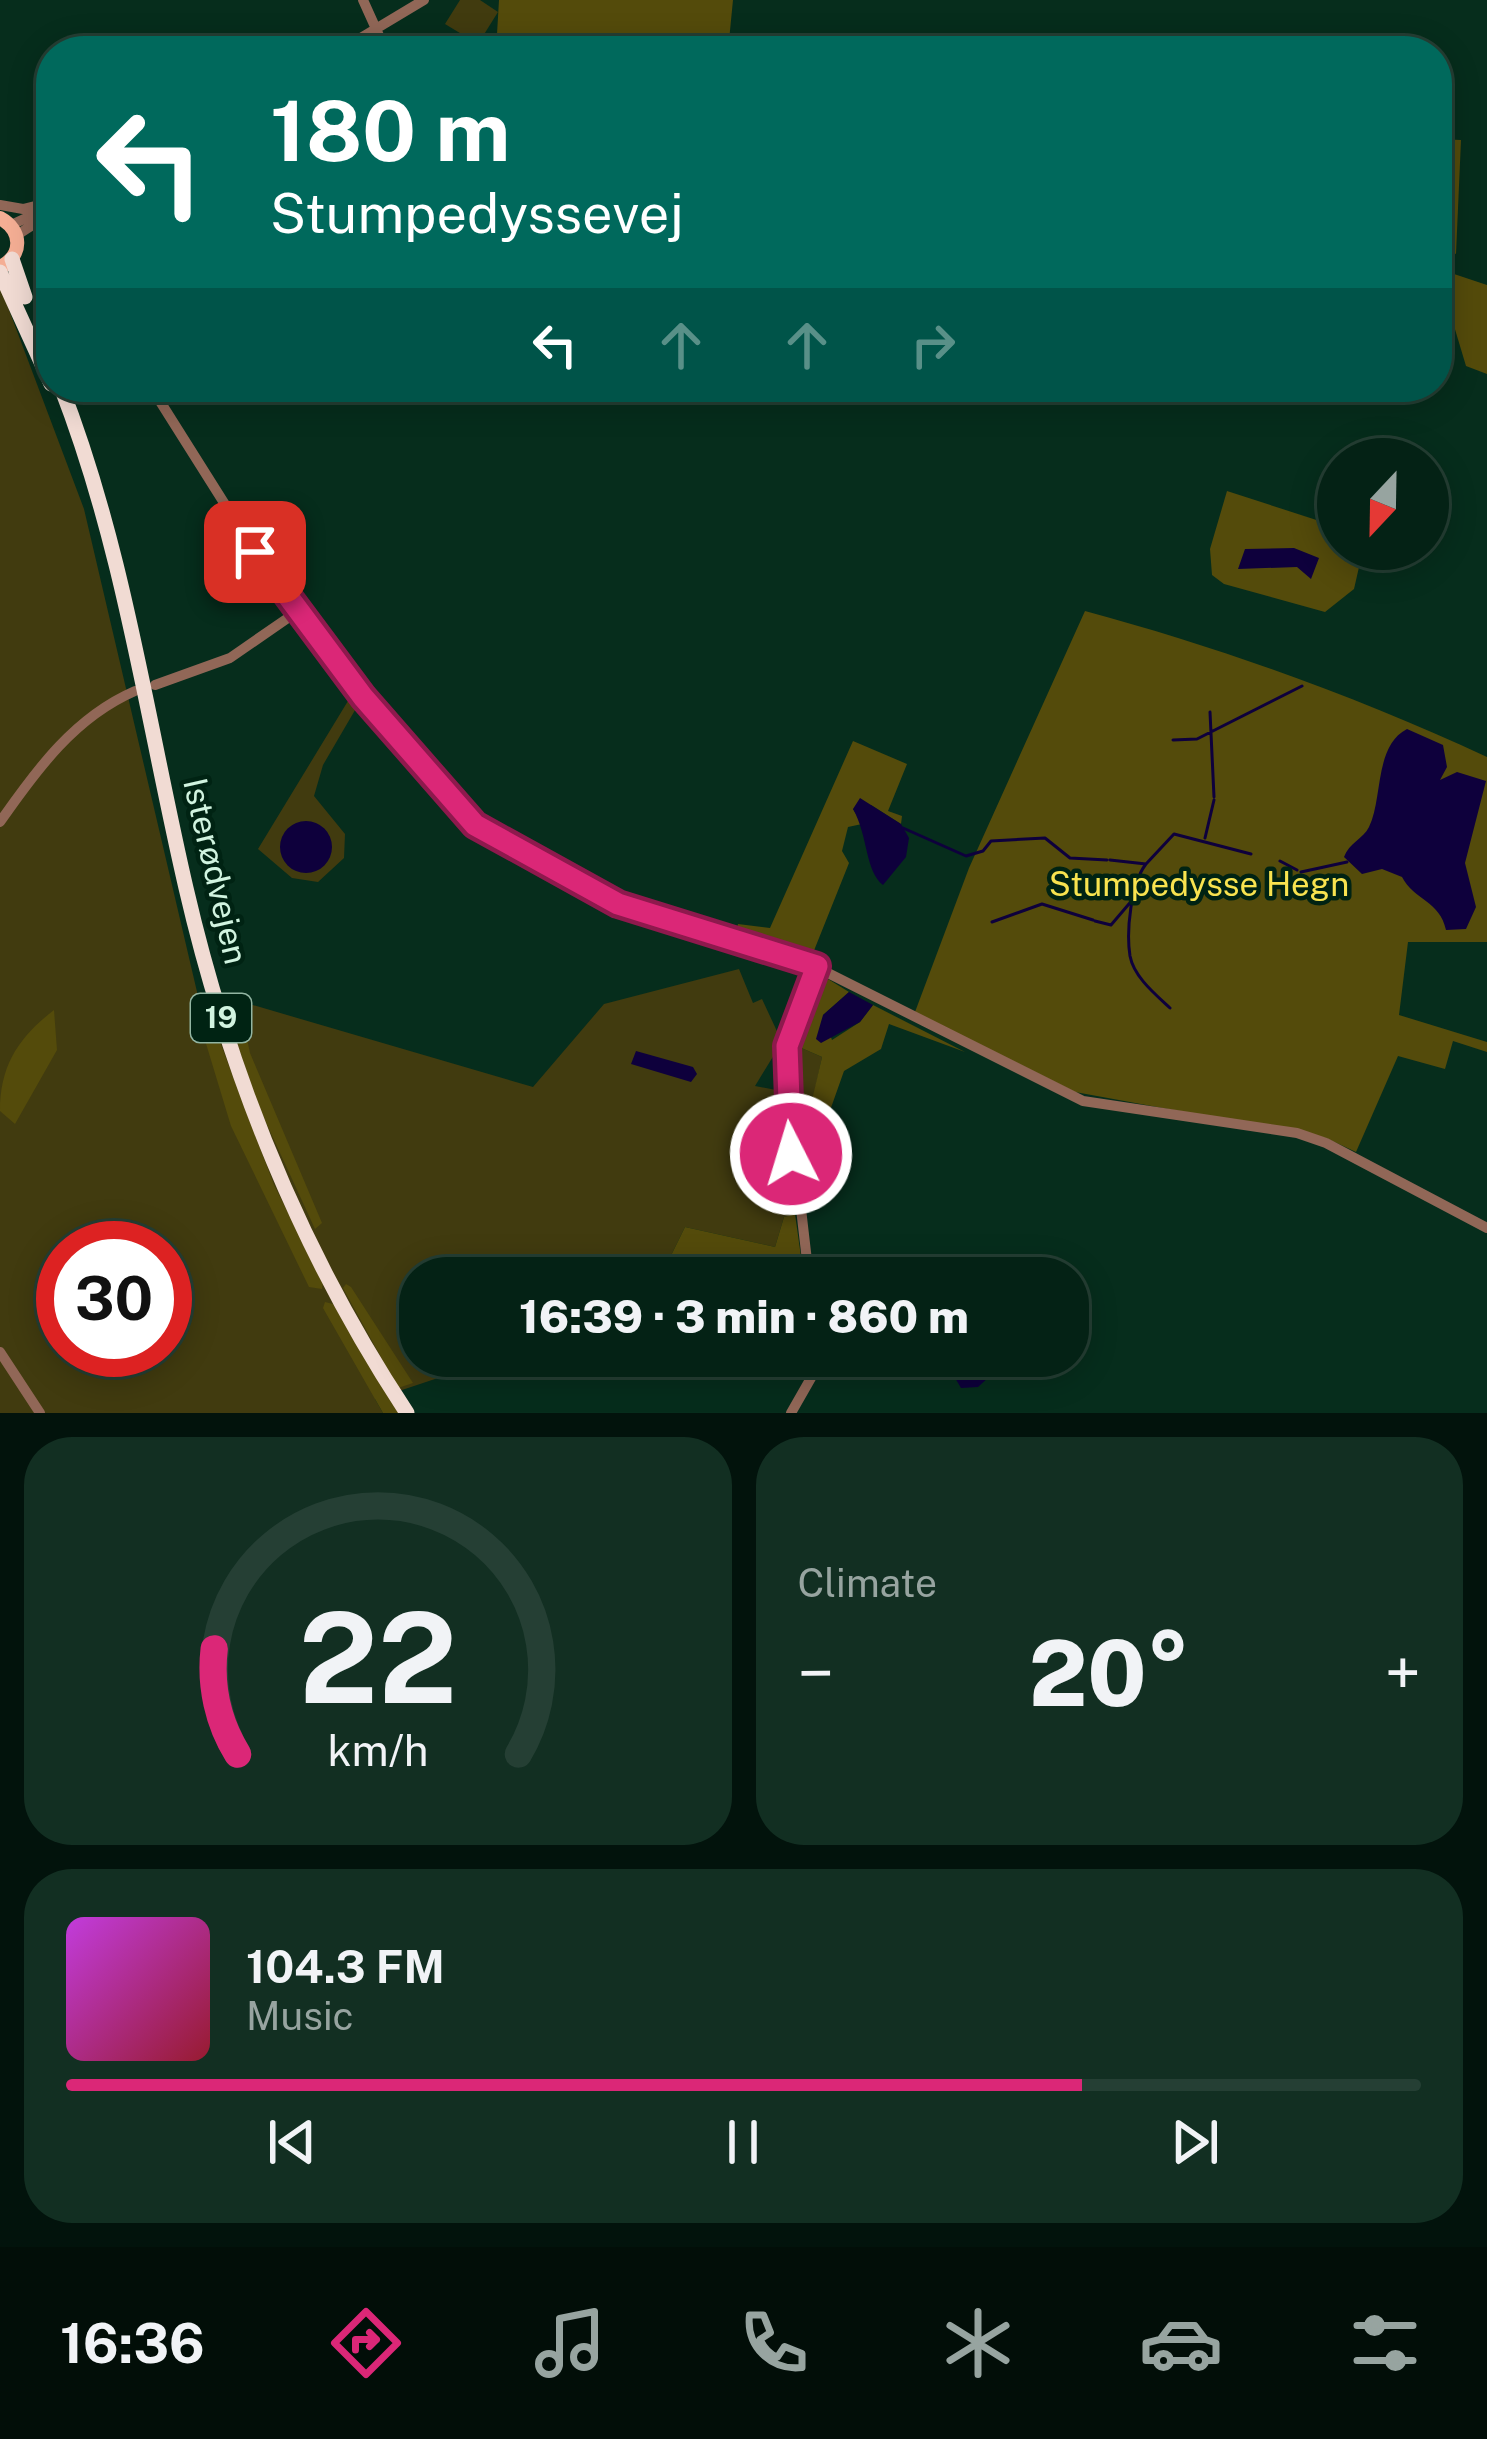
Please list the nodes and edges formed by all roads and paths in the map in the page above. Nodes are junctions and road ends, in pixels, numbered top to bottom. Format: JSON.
{"nodes":[{"id":1,"x":363,"y":0,"type":"edge"},
{"id":2,"x":424,"y":0,"type":"edge"},
{"id":3,"x":376,"y":29,"type":"junction"},
{"id":4,"x":364,"y":36,"type":"edge"},
{"id":5,"x":379,"y":36,"type":"edge"},
{"id":6,"x":0,"y":205,"type":"edge"},
{"id":7,"x":36,"y":209,"type":"edge"},
{"id":8,"x":9,"y":226,"type":"edge"},
{"id":9,"x":4,"y":266,"type":"edge"},
{"id":10,"x":36,"y":331,"type":"edge"},
{"id":11,"x":36,"y":348,"type":"edge"},
{"id":12,"x":57,"y":402,"type":"edge"},
{"id":13,"x":67,"y":402,"type":"edge"},
{"id":14,"x":159,"y":402,"type":"edge"},
{"id":15,"x":123,"y":591,"type":"junction"},
{"id":16,"x":298,"y":611,"type":"junction"},
{"id":17,"x":155,"y":685,"type":"dead end"},
{"id":18,"x":135,"y":691,"type":"dead end"},
{"id":19,"x":0,"y":822,"type":"edge"},
{"id":20,"x":817,"y":966,"type":"junction"},
{"id":21,"x":1487,"y":1228,"type":"edge"},
{"id":22,"x":807,"y":1257,"type":"edge"},
{"id":23,"x":0,"y":1352,"type":"edge"},
{"id":24,"x":811,"y":1377,"type":"edge"},
{"id":25,"x":40,"y":1413,"type":"edge"},
{"id":26,"x":407,"y":1413,"type":"edge"},
{"id":27,"x":791,"y":1413,"type":"edge"}],
"edges":[{"from":1,"to":3,"type":"street"},
{"from":2,"to":3,"type":"street"},
{"from":3,"to":4,"type":"street"},
{"from":3,"to":5,"type":"street"},
{"from":6,"to":7,"type":"street"},
{"from":8,"to":9,"type":"main road"},
{"from":9,"to":10,"type":"highway"},
{"from":9,"to":11,"type":"highway","name":"Isterødvejen","number":"19"},
{"from":12,"to":15,"type":"highway","name":"Isterødvejen","number":"19"},
{"from":13,"to":15,"type":"highway","name":"Isterødvejen","number":"19"},
{"from":14,"to":16,"type":"street"},
{"from":15,"to":26,"type":"highway","name":"Isterødvejen","number":"19"},
{"from":16,"to":17,"type":"street"},
{"from":16,"to":20,"type":"street"},
{"from":18,"to":19,"type":"street"},
{"from":20,"to":21,"type":"street"},
{"from":20,"to":22,"type":"street"},
{"from":23,"to":25,"type":"street"},
{"from":24,"to":27,"type":"street"}]}
